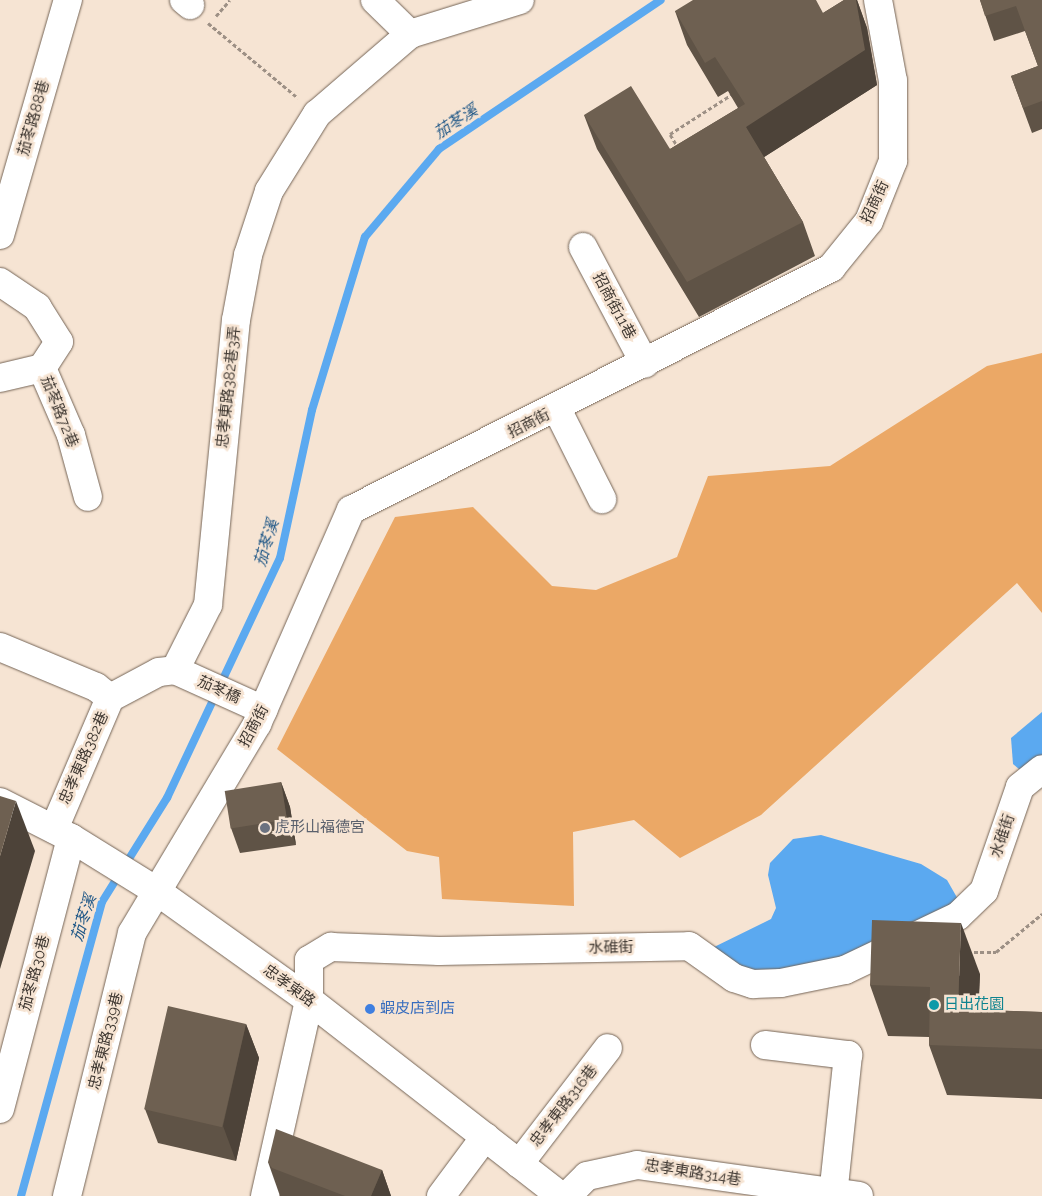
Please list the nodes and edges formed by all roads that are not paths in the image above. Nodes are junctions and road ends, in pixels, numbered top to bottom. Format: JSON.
{"nodes":[{"id":1,"x":68,"y":0,"type":"edge"},
{"id":2,"x":375,"y":0,"type":"edge"},
{"id":3,"x":520,"y":0,"type":"edge"},
{"id":4,"x":878,"y":0,"type":"edge"},
{"id":5,"x":410,"y":34,"type":"junction"},
{"id":6,"x":0,"y":235,"type":"edge"},
{"id":7,"x":583,"y":247,"type":"dead end"},
{"id":8,"x":0,"y":282,"type":"edge"},
{"id":9,"x":646,"y":364,"type":"junction"},
{"id":10,"x":42,"y":368,"type":"junction"},
{"id":11,"x":0,"y":378,"type":"edge"},
{"id":12,"x":557,"y":409,"type":"junction"},
{"id":13,"x":88,"y":497,"type":"dead end"},
{"id":14,"x":602,"y":499,"type":"dead end"},
{"id":15,"x":0,"y":647,"type":"edge"},
{"id":16,"x":175,"y":670,"type":"junction"},
{"id":17,"x":110,"y":698,"type":"junction"},
{"id":18,"x":263,"y":710,"type":"junction"},
{"id":19,"x":1042,"y":769,"type":"edge"},
{"id":20,"x":0,"y":802,"type":"edge"},
{"id":21,"x":70,"y":838,"type":"junction"},
{"id":22,"x":153,"y":889,"type":"junction"},
{"id":23,"x":309,"y":1000,"type":"junction"},
{"id":24,"x":765,"y":1045,"type":"dead end"},
{"id":25,"x":608,"y":1048,"type":"dead end"},
{"id":26,"x":0,"y":1109,"type":"edge"},
{"id":27,"x":485,"y":1137,"type":"junction"},
{"id":28,"x":519,"y":1164,"type":"junction"},
{"id":29,"x":846,"y":1195,"type":"edge"},
{"id":30,"x":67,"y":1196,"type":"edge"},
{"id":31,"x":265,"y":1196,"type":"edge"},
{"id":32,"x":441,"y":1196,"type":"edge"},
{"id":33,"x":560,"y":1196,"type":"edge"},
{"id":34,"x":567,"y":1196,"type":"edge"}],
"edges":[{"from":1,"to":6,"type":"street","name":"茄苳路88巷"},
{"from":2,"to":5,"type":"street"},
{"from":3,"to":5,"type":"street"},
{"from":4,"to":9,"type":"street","name":"招商街"},
{"from":5,"to":16,"type":"street","name":"忠孝東路382巷3弄"},
{"from":7,"to":9,"type":"street","name":"招商街11巷"},
{"from":8,"to":10,"type":"street"},
{"from":9,"to":12,"type":"street","name":"招商街"},
{"from":10,"to":11,"type":"street","name":"茄苳路72巷"},
{"from":10,"to":13,"type":"street","name":"茄苳路72巷"},
{"from":12,"to":14,"type":"street"},
{"from":12,"to":18,"type":"street","name":"招商街"},
{"from":15,"to":17,"type":"street"},
{"from":16,"to":17,"type":"street","name":"忠孝東路382巷"},
{"from":16,"to":18,"type":"street","name":"茄苳橋"},
{"from":17,"to":21,"type":"street","name":"忠孝東路382巷"},
{"from":18,"to":22,"type":"street","name":"招商街"},
{"from":19,"to":23,"type":"street","name":"水碓街"},
{"from":20,"to":21,"type":"street","name":"忠孝東路"},
{"from":21,"to":22,"type":"street","name":"忠孝東路"},
{"from":21,"to":26,"type":"street","name":"茄苳路30巷"},
{"from":22,"to":23,"type":"street","name":"忠孝東路"},
{"from":22,"to":30,"type":"street","name":"忠孝東路339巷"},
{"from":23,"to":27,"type":"street","name":"忠孝東路"},
{"from":23,"to":31,"type":"street","name":"水碓街"},
{"from":24,"to":29,"type":"street"},
{"from":25,"to":28,"type":"street","name":"忠孝東路316巷"},
{"from":27,"to":28,"type":"street","name":"忠孝東路"},
{"from":27,"to":32,"type":"street"},
{"from":28,"to":33,"type":"street","name":"忠孝東路"},
{"from":29,"to":34,"type":"street","name":"忠孝東路314巷"}]}
